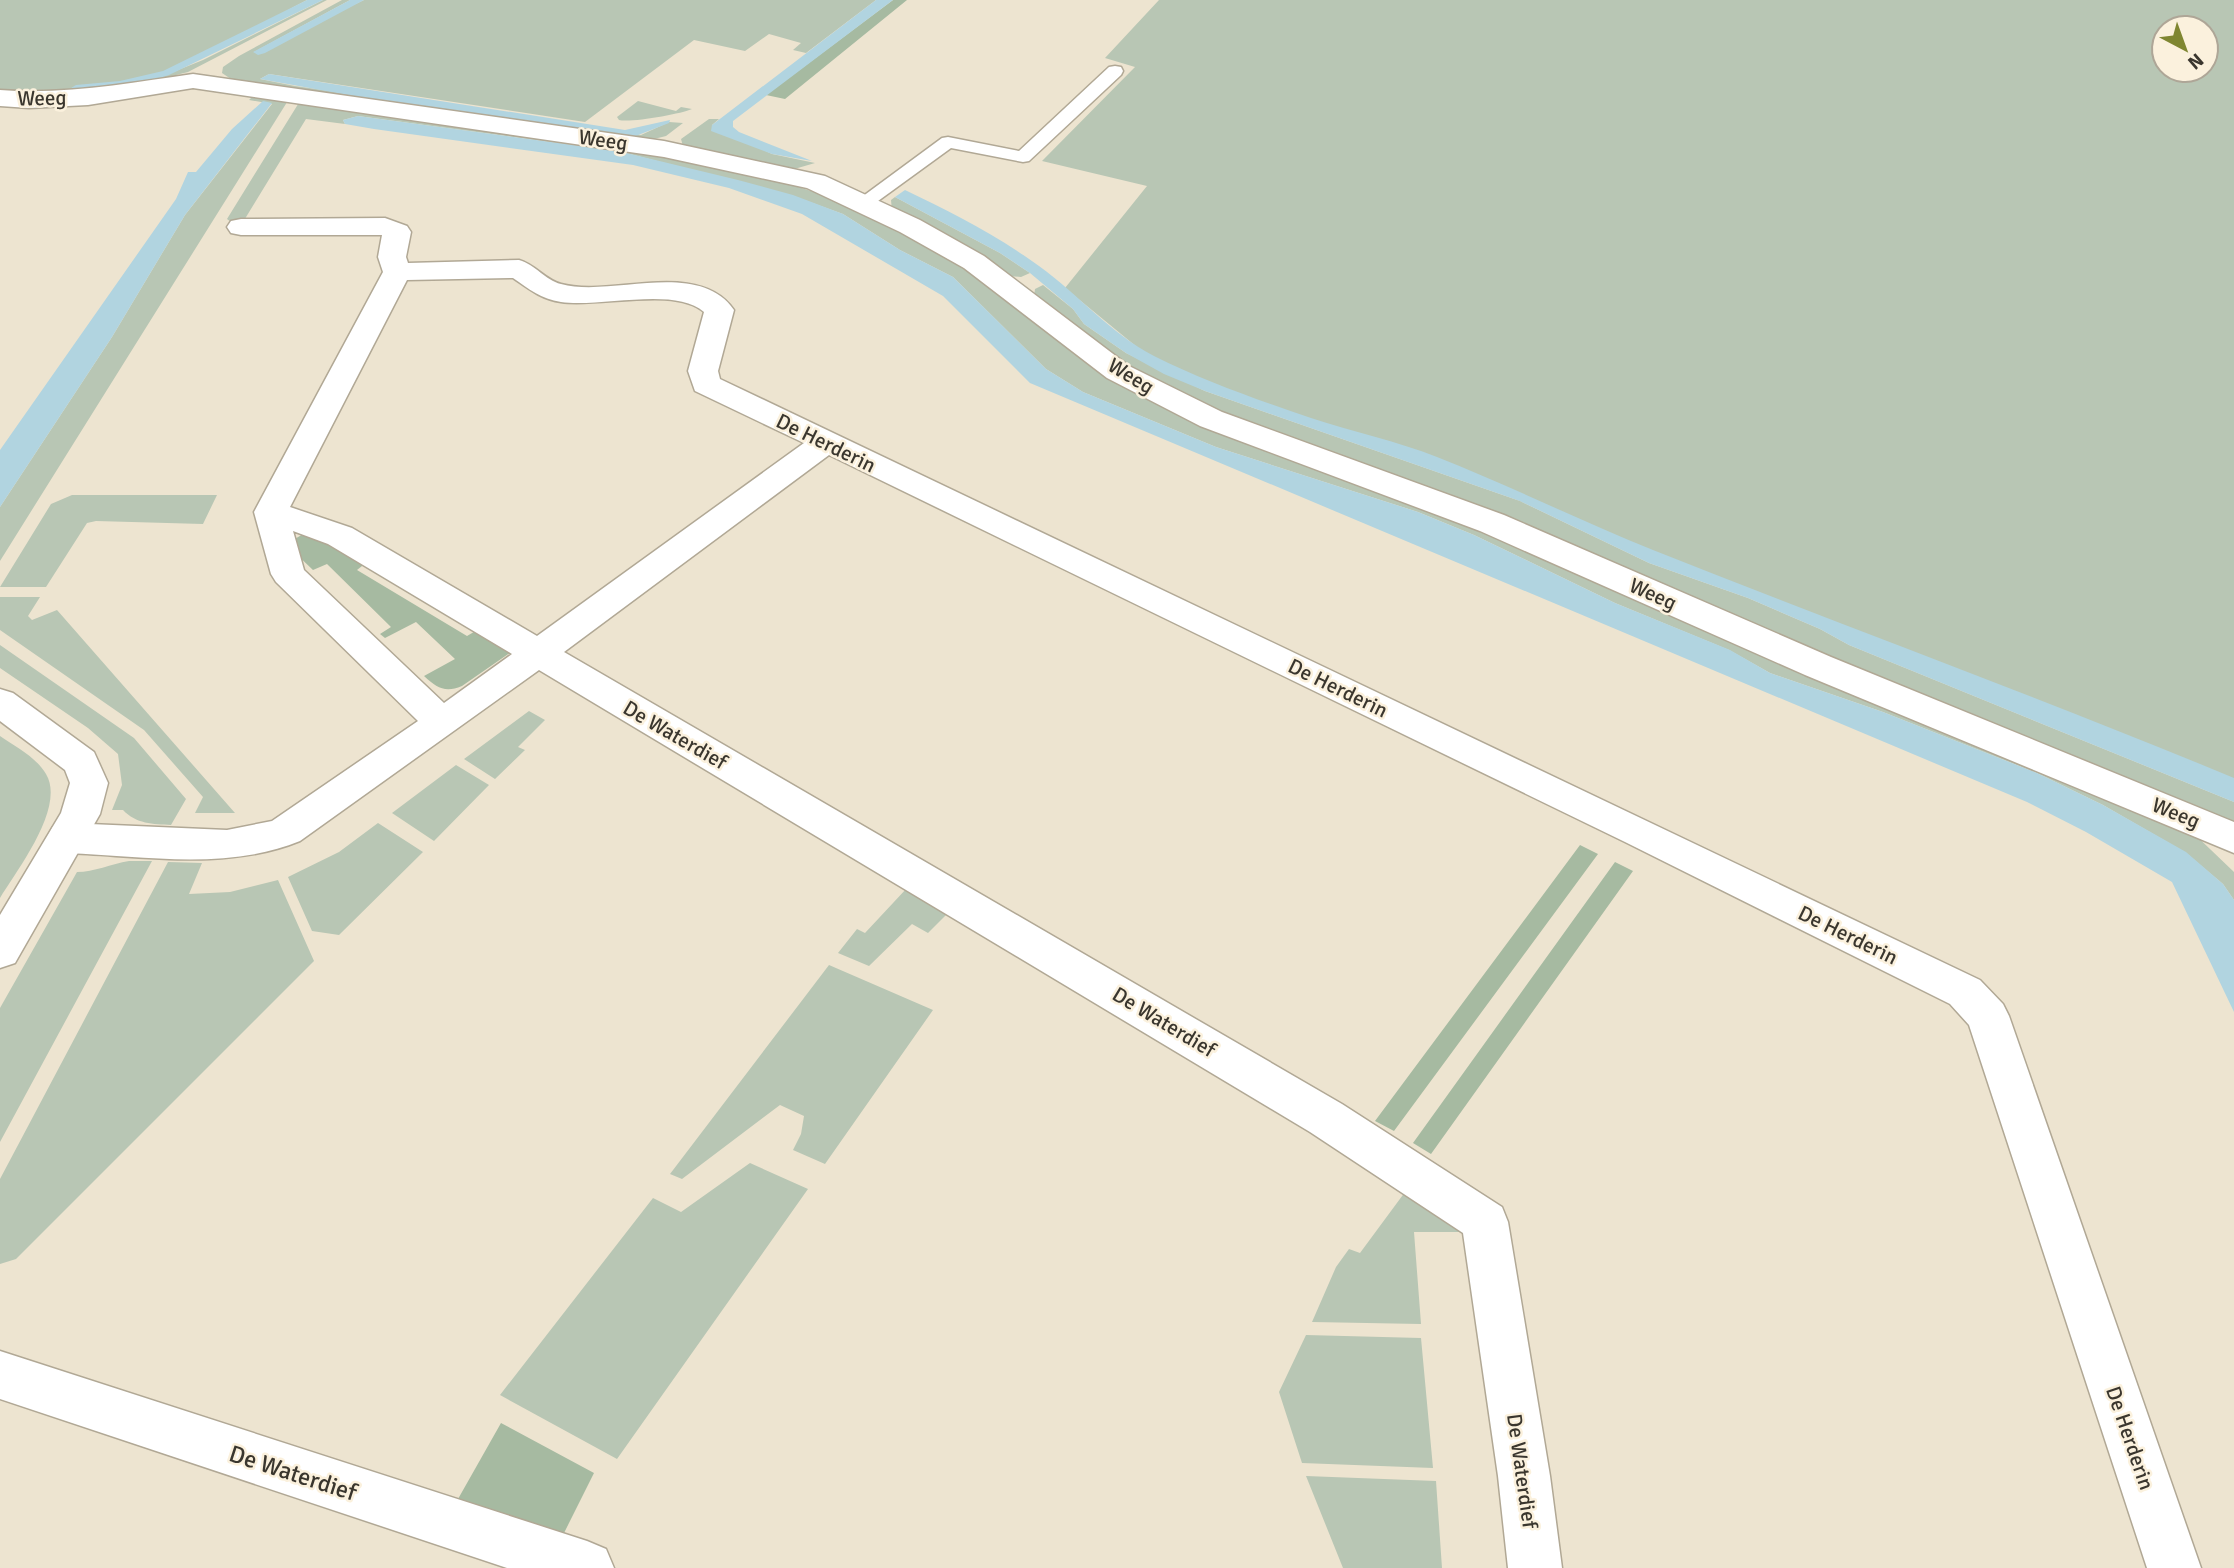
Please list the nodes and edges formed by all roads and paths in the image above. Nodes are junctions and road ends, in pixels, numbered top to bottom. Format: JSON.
{"nodes":[{"id":1,"x":1115,"y":71,"type":"dead end"},
{"id":2,"x":0,"y":98,"type":"edge"},
{"id":3,"x":860,"y":205,"type":"junction"},
{"id":4,"x":241,"y":227,"type":"dead end"},
{"id":5,"x":397,"y":272,"type":"junction"},
{"id":6,"x":825,"y":443,"type":"junction"},
{"id":7,"x":271,"y":512,"type":"junction"},
{"id":8,"x":537,"y":653,"type":"junction"},
{"id":9,"x":0,"y":702,"type":"edge"},
{"id":10,"x":442,"y":723,"type":"junction"},
{"id":11,"x":67,"y":838,"type":"junction"},
{"id":12,"x":2234,"y":838,"type":"edge"},
{"id":13,"x":0,"y":951,"type":"edge"},
{"id":14,"x":0,"y":1375,"type":"edge"},
{"id":15,"x":587,"y":1568,"type":"edge"},
{"id":16,"x":1535,"y":1568,"type":"edge"},
{"id":17,"x":2174,"y":1568,"type":"edge"}],
"edges":[{"from":1,"to":3,"type":"lane"},
{"from":2,"to":3,"type":"street","name":"Weeg"},
{"from":3,"to":12,"type":"street","name":"Weeg"},
{"from":4,"to":5,"type":"street"},
{"from":5,"to":6,"type":"street","name":"De Herderin"},
{"from":5,"to":7,"type":"street"},
{"from":6,"to":8,"type":"street"},
{"from":6,"to":17,"type":"street","name":"De Herderin"},
{"from":7,"to":8,"type":"street","name":"De Waterdief"},
{"from":7,"to":10,"type":"street"},
{"from":8,"to":10,"type":"street"},
{"from":8,"to":16,"type":"street","name":"De Waterdief"},
{"from":9,"to":11,"type":"street"},
{"from":10,"to":11,"type":"street"},
{"from":11,"to":13,"type":"street"},
{"from":14,"to":15,"type":"street","name":"De Waterdief"}]}
